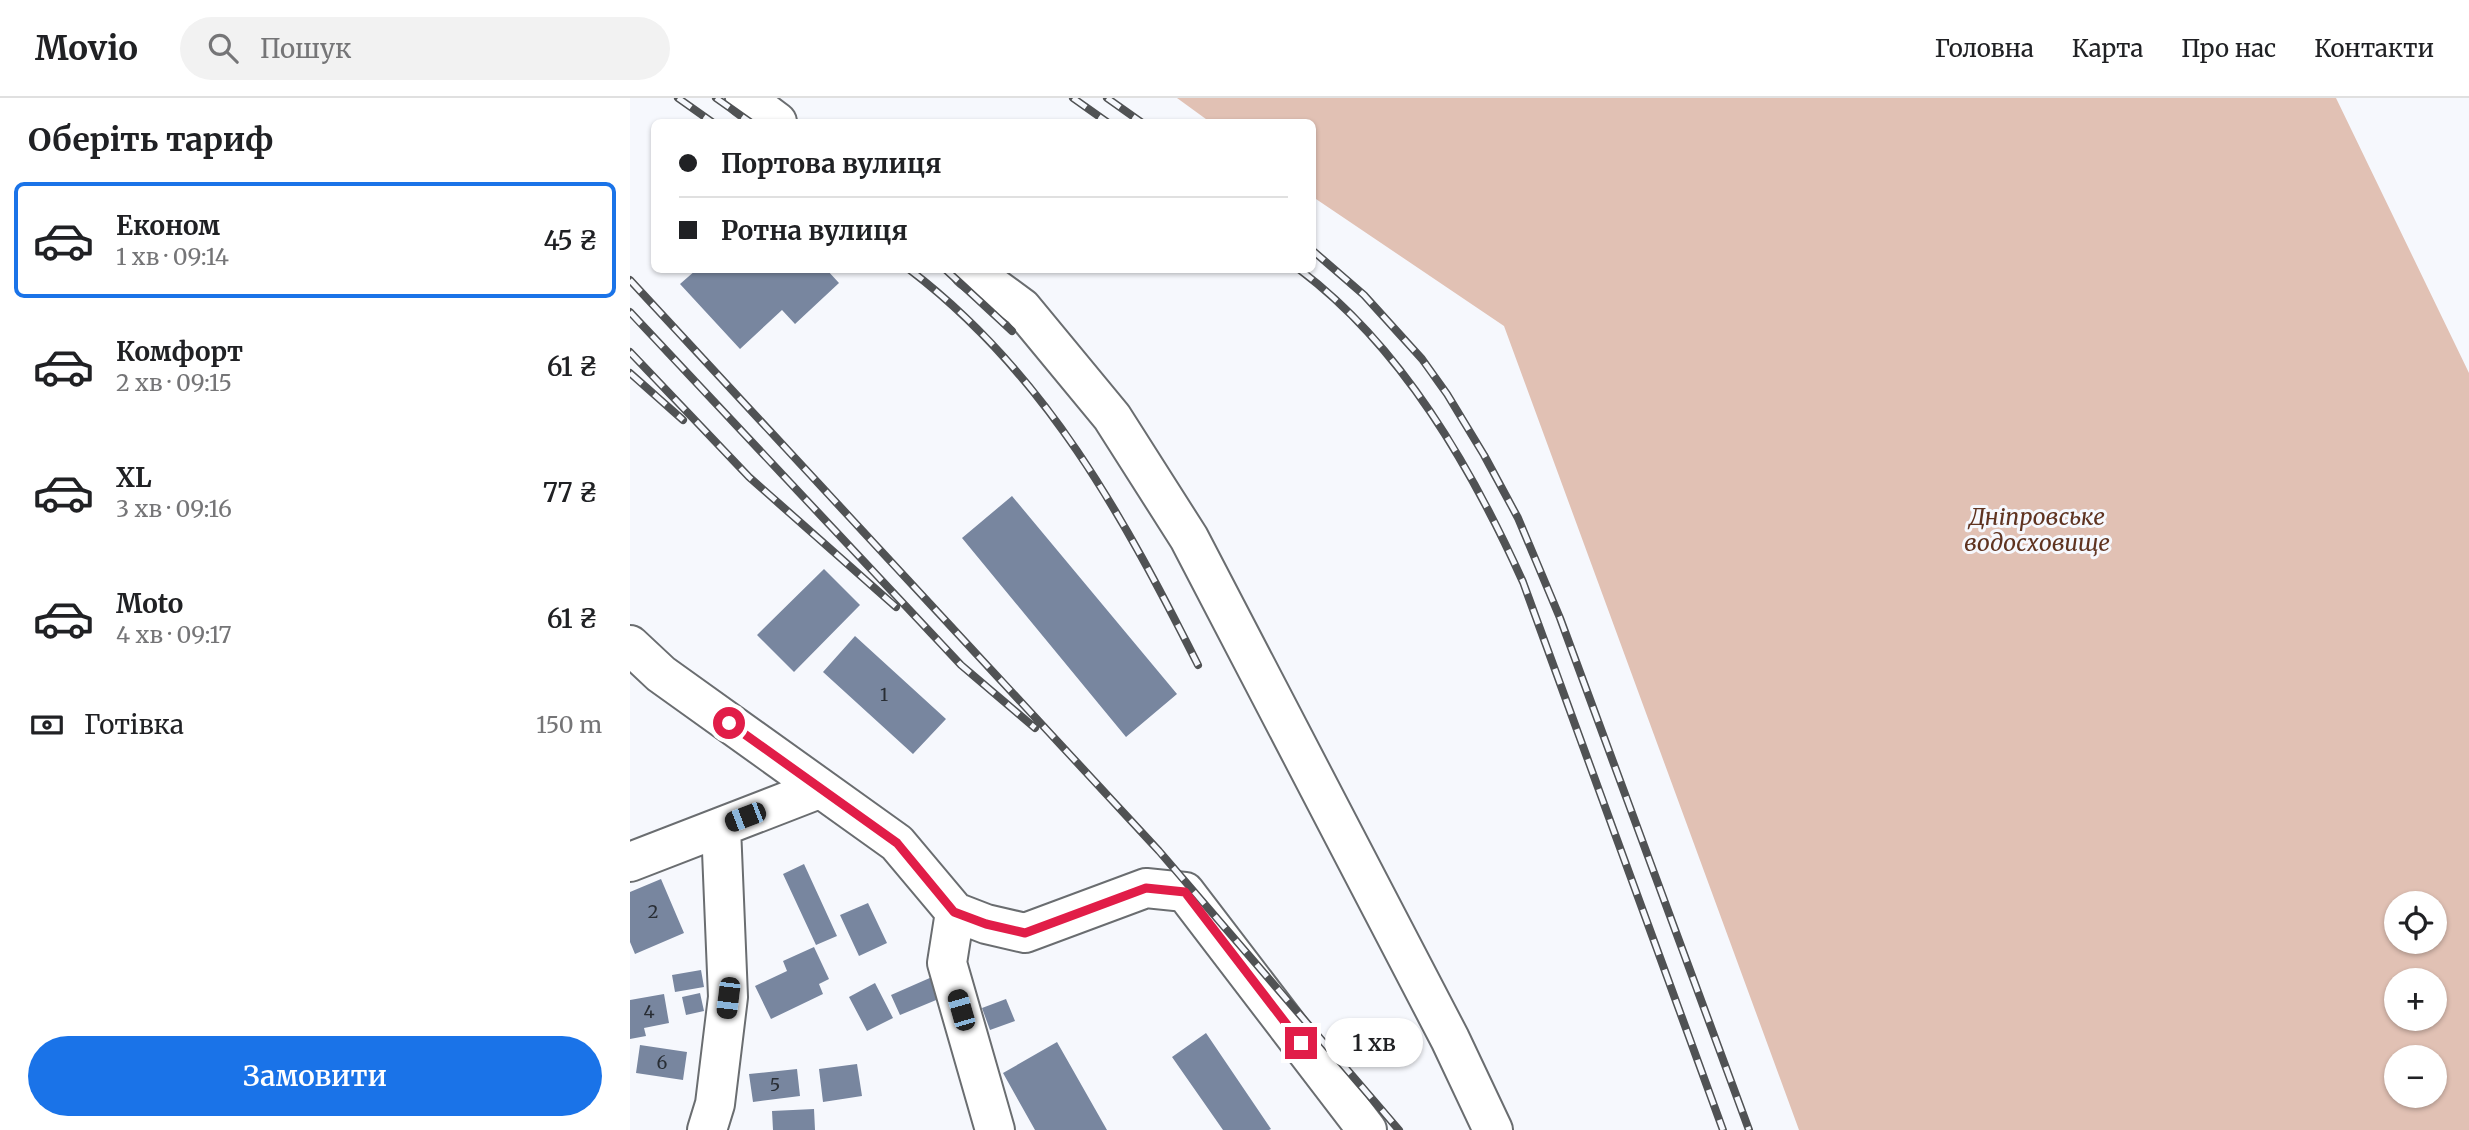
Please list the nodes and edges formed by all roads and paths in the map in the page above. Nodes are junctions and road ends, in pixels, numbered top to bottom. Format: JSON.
{"nodes":[{"id":1,"x":745,"y":98,"type":"edge"},
{"id":2,"x":773,"y":119,"type":"edge"},
{"id":3,"x":975,"y":273,"type":"edge"},
{"id":4,"x":630,"y":645,"type":"edge"},
{"id":5,"x":819,"y":789,"type":"junction"},
{"id":6,"x":721,"y":827,"type":"junction"},
{"id":7,"x":630,"y":862,"type":"edge"},
{"id":8,"x":954,"y":912,"type":"junction"},
{"id":9,"x":706,"y":1130,"type":"edge"},
{"id":10,"x":995,"y":1130,"type":"edge"},
{"id":11,"x":1367,"y":1130,"type":"edge"},
{"id":12,"x":1493,"y":1130,"type":"edge"}],
"edges":[{"from":1,"to":2,"type":"street"},
{"from":3,"to":12,"type":"street"},
{"from":4,"to":5,"type":"street"},
{"from":5,"to":6,"type":"street"},
{"from":5,"to":8,"type":"street"},
{"from":6,"to":7,"type":"street"},
{"from":6,"to":9,"type":"street"},
{"from":8,"to":10,"type":"street"},
{"from":8,"to":11,"type":"street"}]}
